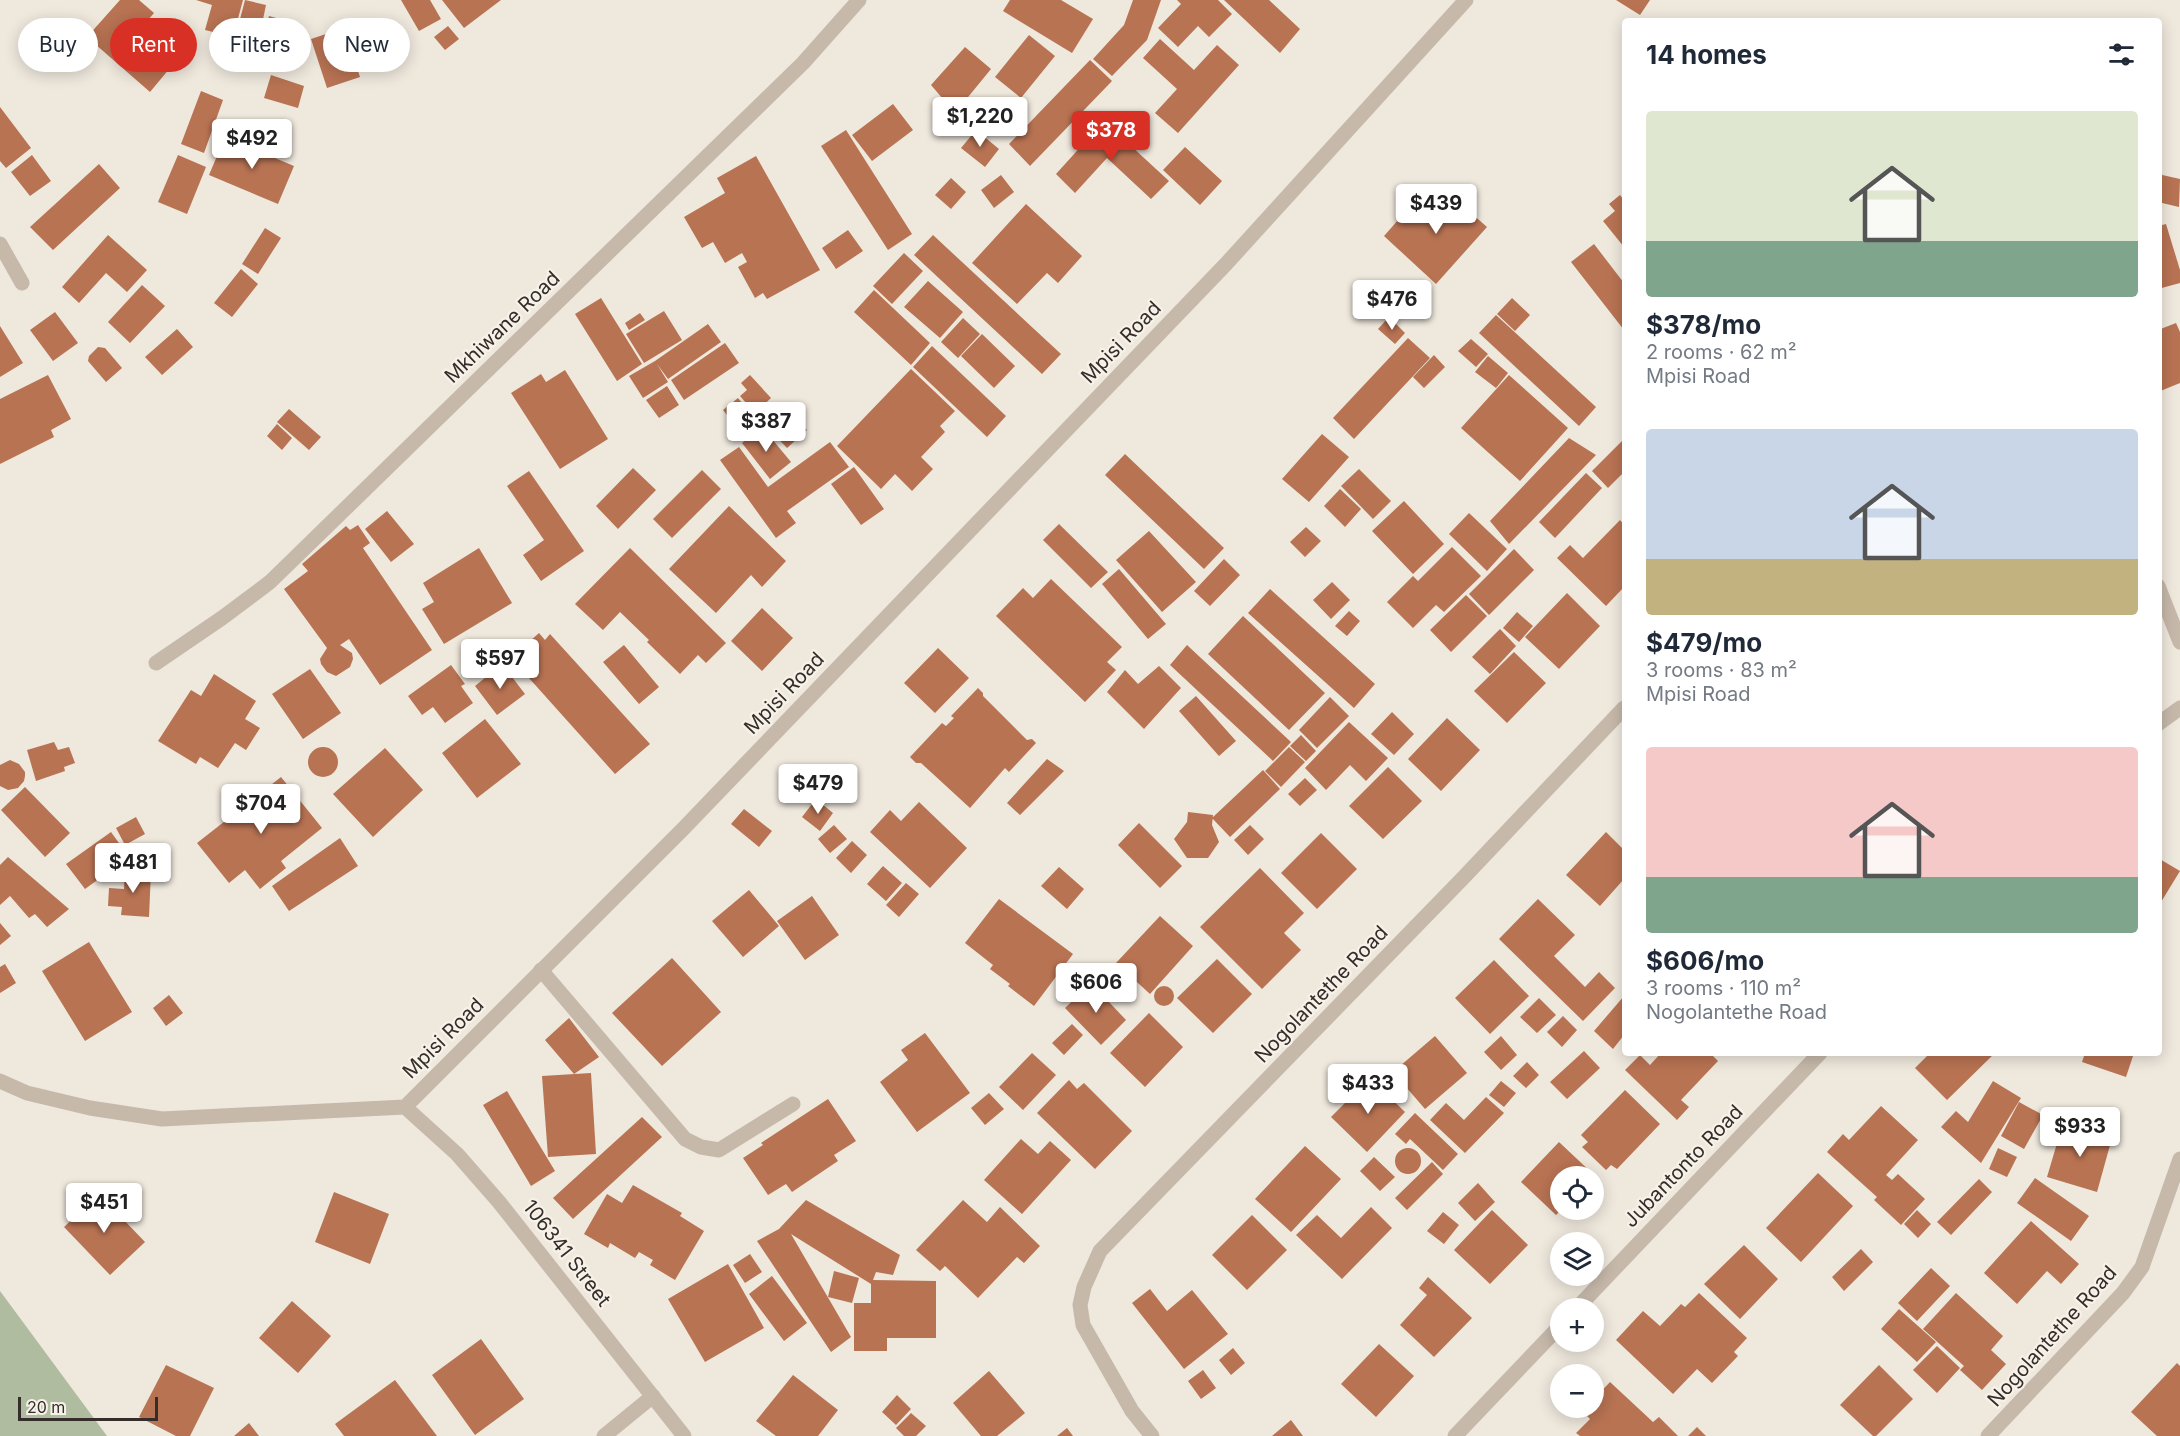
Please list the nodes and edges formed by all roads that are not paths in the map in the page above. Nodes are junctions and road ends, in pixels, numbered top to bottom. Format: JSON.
{"nodes":[{"id":1,"x":859,"y":0,"type":"edge"},
{"id":2,"x":1466,"y":0,"type":"edge"},
{"id":3,"x":0,"y":244,"type":"edge"},
{"id":4,"x":22,"y":283,"type":"dead end"},
{"id":5,"x":2162,"y":596,"type":"edge"},
{"id":6,"x":2180,"y":642,"type":"edge"},
{"id":7,"x":156,"y":663,"type":"dead end"},
{"id":8,"x":2180,"y":708,"type":"edge"},
{"id":9,"x":1622,"y":710,"type":"edge"},
{"id":10,"x":2162,"y":721,"type":"edge"},
{"id":11,"x":541,"y":970,"type":"junction"},
{"id":12,"x":1817,"y":1056,"type":"edge"},
{"id":13,"x":0,"y":1081,"type":"edge"},
{"id":14,"x":793,"y":1104,"type":"dead end"},
{"id":15,"x":405,"y":1107,"type":"junction"},
{"id":16,"x":2180,"y":1159,"type":"edge"},
{"id":17,"x":1587,"y":1298,"type":"edge"},
{"id":18,"x":1550,"y":1336,"type":"edge"},
{"id":19,"x":653,"y":1396,"type":"junction"},
{"id":20,"x":604,"y":1436,"type":"edge"},
{"id":21,"x":684,"y":1436,"type":"edge"},
{"id":22,"x":1152,"y":1436,"type":"edge"},
{"id":23,"x":1455,"y":1436,"type":"edge"},
{"id":24,"x":1988,"y":1436,"type":"edge"}],
"edges":[{"from":1,"to":7,"type":"street","name":"Mkhiwane Road"},
{"from":2,"to":11,"type":"street","name":"Mpisi Road"},
{"from":3,"to":4,"type":"street"},
{"from":5,"to":6,"type":"street"},
{"from":8,"to":10,"type":"street"},
{"from":9,"to":22,"type":"street","name":"Nogolantethe Road"},
{"from":11,"to":14,"type":"street"},
{"from":11,"to":15,"type":"street","name":"Mpisi Road"},
{"from":12,"to":17,"type":"street","name":"Jubantonto Road"},
{"from":13,"to":15,"type":"street","name":"Mpisi Road"},
{"from":15,"to":19,"type":"street","name":"106341 Street"},
{"from":16,"to":24,"type":"street","name":"Nogolantethe Road"},
{"from":18,"to":23,"type":"street"},
{"from":19,"to":20,"type":"street"},
{"from":19,"to":21,"type":"street","name":"106341 Street"}]}
